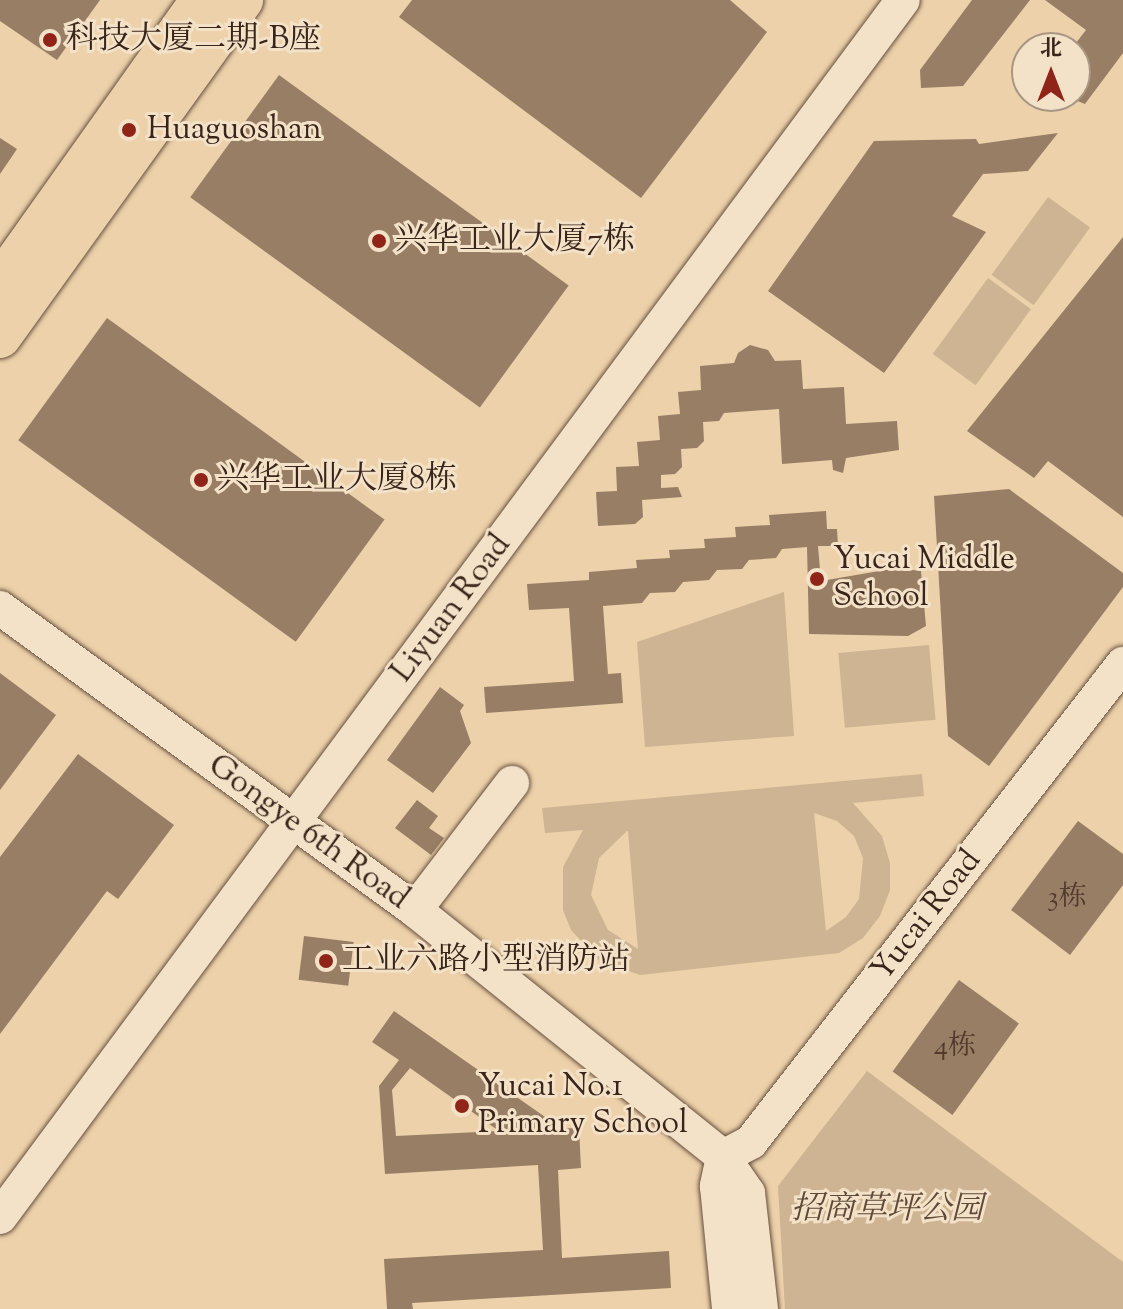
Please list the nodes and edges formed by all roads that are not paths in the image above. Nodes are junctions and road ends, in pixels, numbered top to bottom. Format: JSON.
{"nodes":[{"id":1,"x":202,"y":0,"type":"edge"},
{"id":2,"x":242,"y":0,"type":"edge"},
{"id":3,"x":903,"y":0,"type":"edge"},
{"id":4,"x":0,"y":284,"type":"edge"},
{"id":5,"x":0,"y":337,"type":"edge"},
{"id":6,"x":0,"y":608,"type":"edge"},
{"id":7,"x":1123,"y":664,"type":"edge"},
{"id":8,"x":512,"y":783,"type":"dead end"},
{"id":9,"x":294,"y":823,"type":"junction"},
{"id":10,"x":415,"y":910,"type":"junction"},
{"id":11,"x":723,"y":1157,"type":"junction"},
{"id":12,"x":0,"y":1217,"type":"edge"},
{"id":13,"x":729,"y":1309,"type":"edge"},
{"id":14,"x":761,"y":1309,"type":"edge"}],
"edges":[{"from":1,"to":4,"type":"main road"},
{"from":2,"to":5,"type":"main road"},
{"from":3,"to":9,"type":"street","name":"Liyuan Road"},
{"from":6,"to":9,"type":"street","name":"Gongye 6th Road"},
{"from":7,"to":11,"type":"street","name":"Yucai Road"},
{"from":8,"to":10,"type":"street"},
{"from":9,"to":10,"type":"street","name":"Gongye 6th Road"},
{"from":9,"to":12,"type":"street","name":"Liyuan Road"},
{"from":10,"to":11,"type":"street","name":"Gongye 6th Road"},
{"from":11,"to":13,"type":"street"},
{"from":11,"to":14,"type":"street","name":"Gongye 6th Road"}]}
